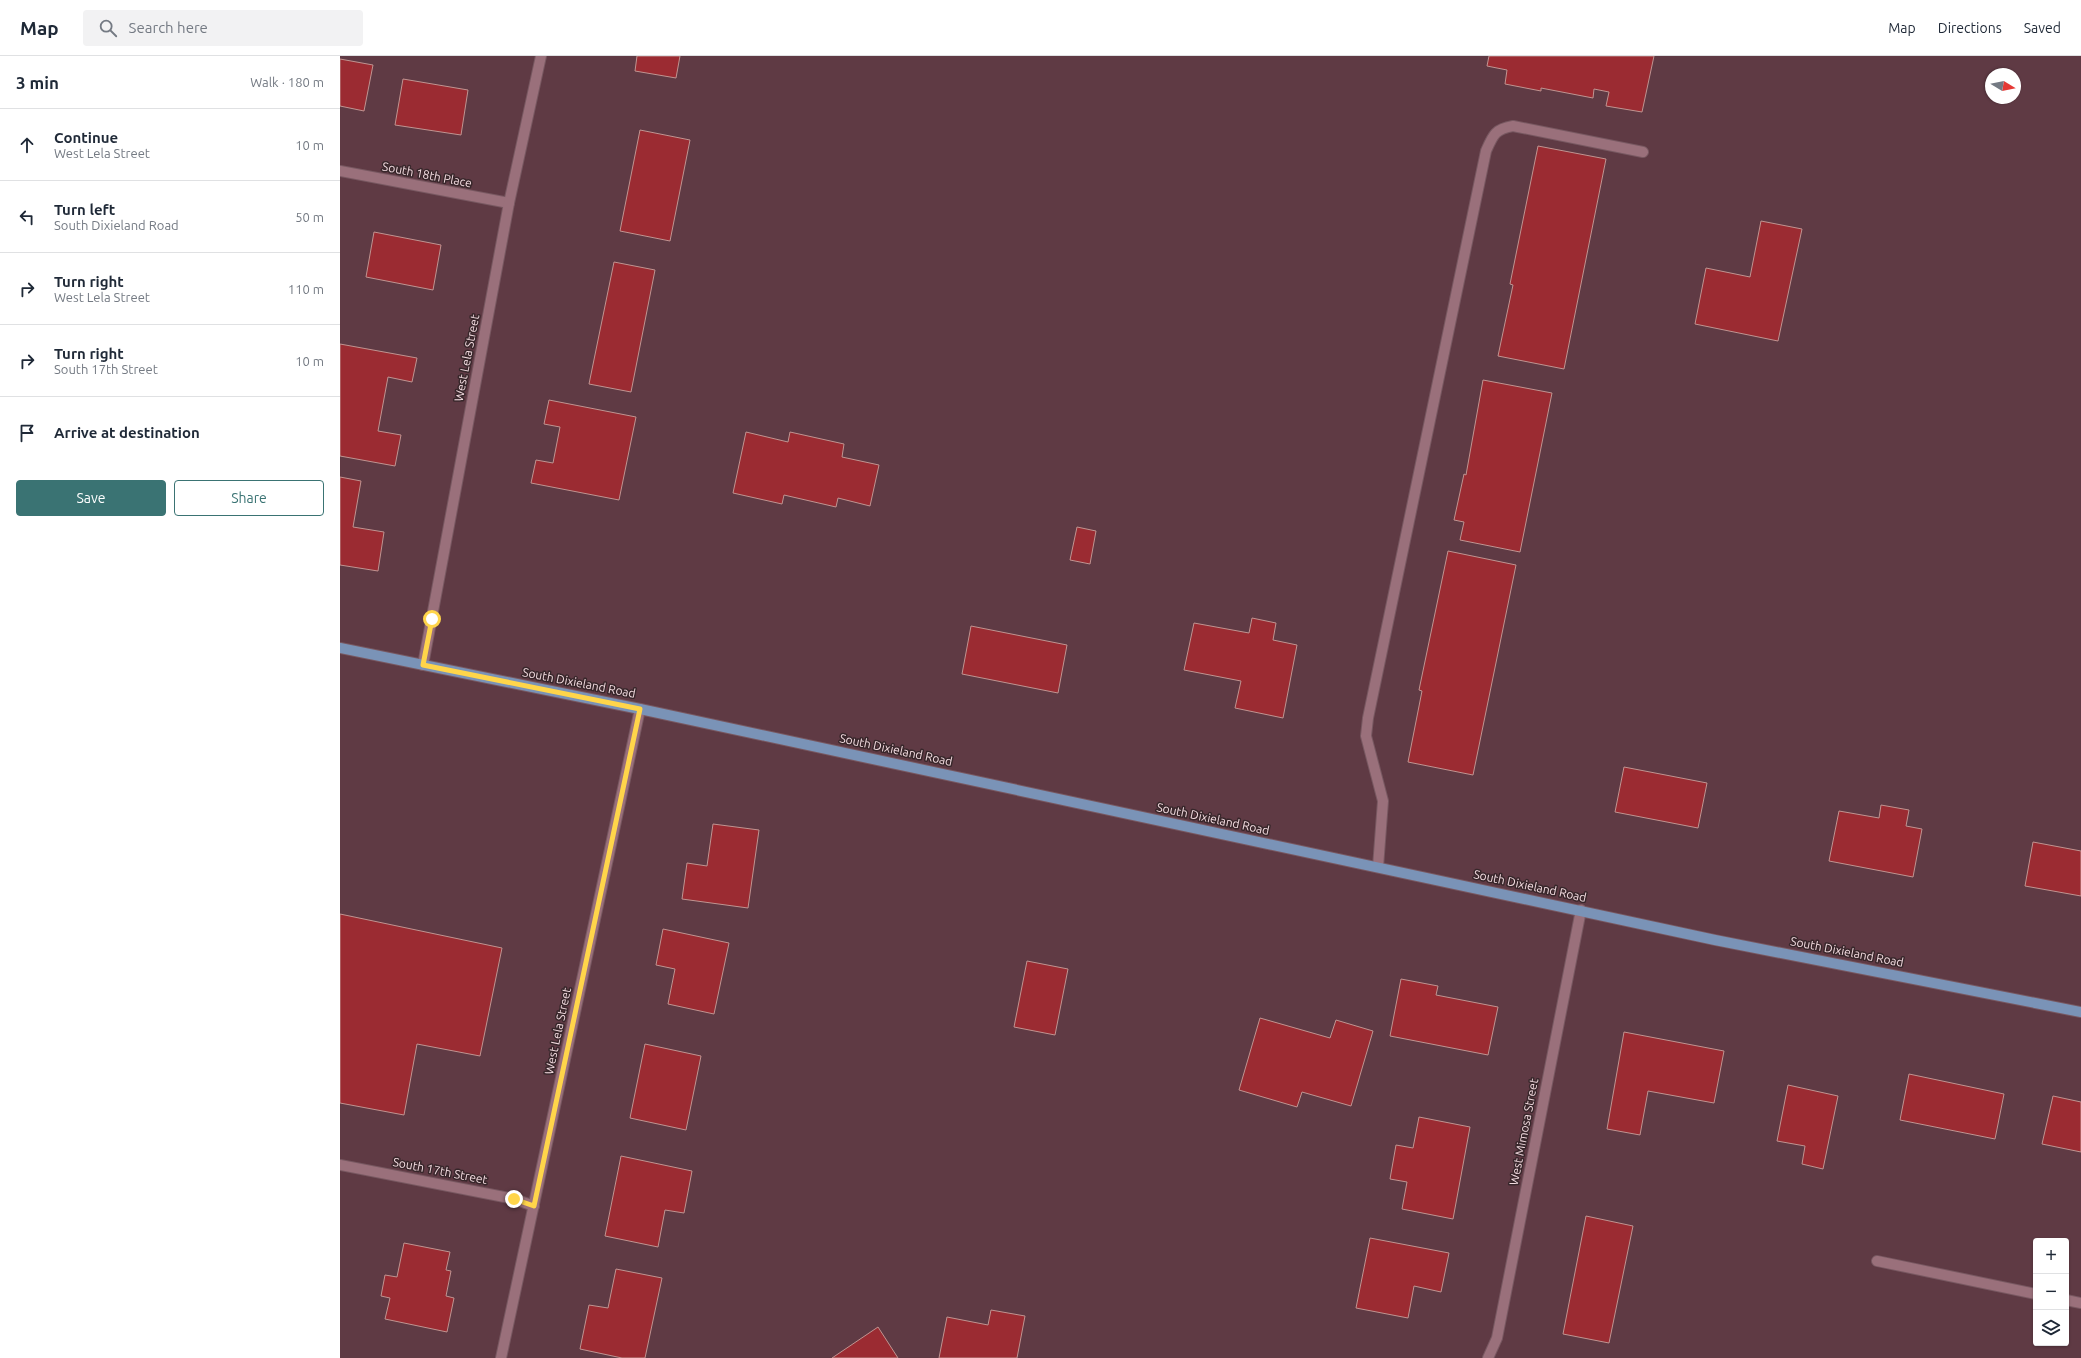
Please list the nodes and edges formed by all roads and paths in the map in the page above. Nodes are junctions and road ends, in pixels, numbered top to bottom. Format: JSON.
{"nodes":[{"id":1,"x":541,"y":56,"type":"edge"},
{"id":2,"x":1643,"y":152,"type":"dead end"},
{"id":3,"x":340,"y":171,"type":"edge"},
{"id":4,"x":509,"y":203,"type":"junction"},
{"id":5,"x":340,"y":648,"type":"edge"},
{"id":6,"x":423,"y":665,"type":"junction"},
{"id":7,"x":640,"y":709,"type":"junction"},
{"id":8,"x":1378,"y":867,"type":"junction"},
{"id":9,"x":1581,"y":910,"type":"junction"},
{"id":10,"x":2081,"y":1012,"type":"edge"},
{"id":11,"x":340,"y":1165,"type":"edge"},
{"id":12,"x":534,"y":1206,"type":"junction"},
{"id":13,"x":1877,"y":1261,"type":"dead end"},
{"id":14,"x":2033,"y":1293,"type":"edge"},
{"id":15,"x":2069,"y":1301,"type":"edge"},
{"id":16,"x":2081,"y":1303,"type":"edge"},
{"id":17,"x":501,"y":1358,"type":"edge"},
{"id":18,"x":1488,"y":1358,"type":"edge"}],
"edges":[{"from":1,"to":4,"type":"street","name":"West Lela Street"},
{"from":2,"to":8,"type":"street"},
{"from":3,"to":4,"type":"street","name":"South 18th Place"},
{"from":4,"to":6,"type":"street","name":"West Lela Street"},
{"from":5,"to":6,"type":"main road","name":"South Dixieland Road"},
{"from":6,"to":7,"type":"main road","name":"South Dixieland Road"},
{"from":7,"to":8,"type":"main road","name":"South Dixieland Road"},
{"from":7,"to":12,"type":"street","name":"West Lela Street"},
{"from":8,"to":9,"type":"main road","name":"South Dixieland Road"},
{"from":9,"to":10,"type":"main road","name":"South Dixieland Road"},
{"from":9,"to":18,"type":"street","name":"West Mimosa Street"},
{"from":11,"to":12,"type":"street","name":"South 17th Street"},
{"from":12,"to":17,"type":"street","name":"West Lela Street"},
{"from":13,"to":14,"type":"street"},
{"from":15,"to":16,"type":"street"}]}
